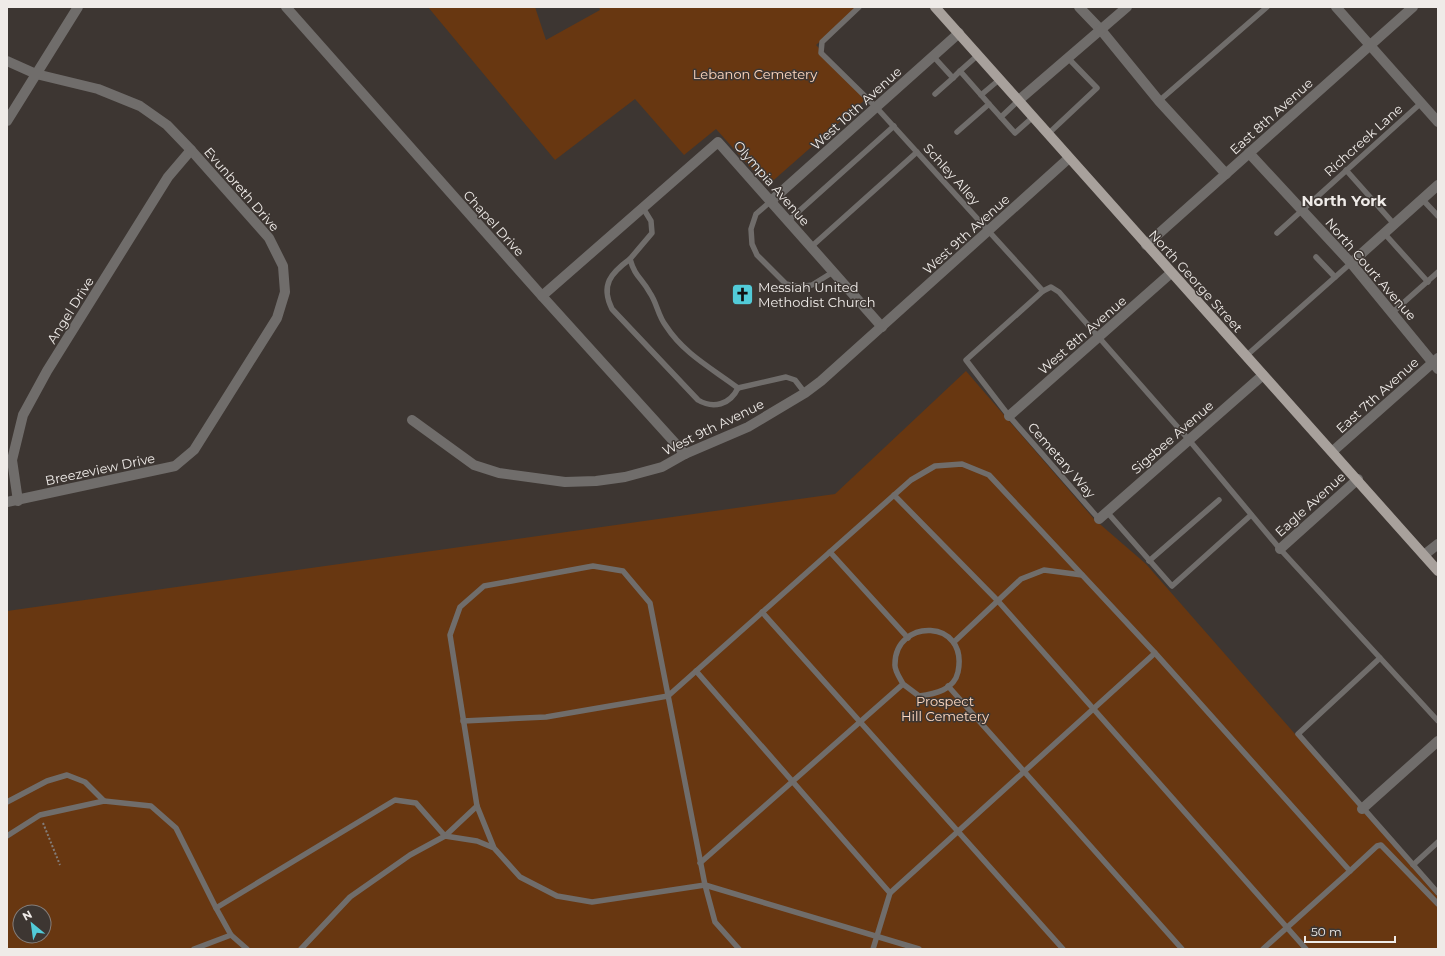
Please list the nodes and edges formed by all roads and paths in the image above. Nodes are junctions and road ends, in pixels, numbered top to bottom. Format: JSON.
{"nodes":[{"id":1,"x":78,"y":7,"type":"edge"},
{"id":2,"x":286,"y":7,"type":"edge"},
{"id":3,"x":859,"y":7,"type":"edge"},
{"id":4,"x":935,"y":7,"type":"edge"},
{"id":5,"x":1079,"y":7,"type":"edge"},
{"id":6,"x":1126,"y":7,"type":"edge"},
{"id":7,"x":1267,"y":7,"type":"edge"},
{"id":8,"x":1336,"y":7,"type":"edge"},
{"id":9,"x":1413,"y":7,"type":"edge"},
{"id":10,"x":1100,"y":30,"type":"junction"},
{"id":11,"x":959,"y":33,"type":"junction"},
{"id":12,"x":1370,"y":44,"type":"junction"},
{"id":13,"x":978,"y":55,"type":"junction"},
{"id":14,"x":934,"y":56,"type":"junction"},
{"id":15,"x":1068,"y":58,"type":"junction"},
{"id":16,"x":7,"y":61,"type":"edge"},
{"id":17,"x":960,"y":71,"type":"junction"},
{"id":18,"x":36,"y":74,"type":"junction"},
{"id":19,"x":953,"y":78,"type":"junction"},
{"id":20,"x":1000,"y":79,"type":"junction"},
{"id":21,"x":934,"y":94,"type":"dead end"},
{"id":22,"x":981,"y":95,"type":"junction"},
{"id":23,"x":1019,"y":100,"type":"junction"},
{"id":24,"x":1159,"y":101,"type":"junction"},
{"id":25,"x":1421,"y":103,"type":"junction"},
{"id":26,"x":989,"y":104,"type":"junction"},
{"id":27,"x":876,"y":107,"type":"junction"},
{"id":28,"x":1000,"y":117,"type":"junction"},
{"id":29,"x":1033,"y":117,"type":"junction"},
{"id":30,"x":7,"y":121,"type":"edge"},
{"id":31,"x":1438,"y":122,"type":"edge"},
{"id":32,"x":894,"y":126,"type":"junction"},
{"id":33,"x":957,"y":132,"type":"dead end"},
{"id":34,"x":1048,"y":134,"type":"junction"},
{"id":35,"x":191,"y":150,"type":"junction"},
{"id":36,"x":917,"y":152,"type":"junction"},
{"id":37,"x":1249,"y":153,"type":"junction"},
{"id":38,"x":1069,"y":158,"type":"junction"},
{"id":39,"x":1346,"y":170,"type":"junction"},
{"id":40,"x":1226,"y":174,"type":"junction"},
{"id":41,"x":1438,"y":185,"type":"edge"},
{"id":42,"x":1422,"y":199,"type":"junction"},
{"id":43,"x":771,"y":201,"type":"junction"},
{"id":44,"x":643,"y":208,"type":"junction"},
{"id":45,"x":1301,"y":210,"type":"junction"},
{"id":46,"x":1438,"y":216,"type":"edge"},
{"id":47,"x":788,"y":221,"type":"junction"},
{"id":48,"x":1394,"y":224,"type":"junction"},
{"id":49,"x":989,"y":231,"type":"junction"},
{"id":50,"x":1277,"y":233,"type":"dead end"},
{"id":51,"x":1384,"y":233,"type":"junction"},
{"id":52,"x":1146,"y":245,"type":"junction"},
{"id":53,"x":811,"y":247,"type":"junction"},
{"id":54,"x":1316,"y":257,"type":"dead end"},
{"id":55,"x":630,"y":259,"type":"junction"},
{"id":56,"x":1351,"y":262,"type":"junction"},
{"id":57,"x":833,"y":272,"type":"junction"},
{"id":58,"x":1438,"y":272,"type":"edge"},
{"id":59,"x":1171,"y":273,"type":"junction"},
{"id":60,"x":1335,"y":277,"type":"junction"},
{"id":61,"x":1428,"y":282,"type":"junction"},
{"id":62,"x":1043,"y":291,"type":"junction"},
{"id":63,"x":542,"y":296,"type":"junction"},
{"id":64,"x":1392,"y":313,"type":"junction"},
{"id":65,"x":882,"y":327,"type":"junction"},
{"id":66,"x":1098,"y":338,"type":"junction"},
{"id":67,"x":1246,"y":356,"type":"junction"},
{"id":68,"x":1436,"y":363,"type":"edge"},
{"id":69,"x":1263,"y":376,"type":"junction"},
{"id":70,"x":738,"y":388,"type":"junction"},
{"id":71,"x":805,"y":393,"type":"junction"},
{"id":72,"x":1009,"y":416,"type":"junction"},
{"id":73,"x":412,"y":420,"type":"dead end"},
{"id":74,"x":1189,"y":440,"type":"junction"},
{"id":75,"x":194,"y":450,"type":"joint"},
{"id":76,"x":1332,"y":451,"type":"junction"},
{"id":77,"x":685,"y":454,"type":"junction"},
{"id":78,"x":1358,"y":479,"type":"junction"},
{"id":79,"x":894,"y":495,"type":"junction"},
{"id":80,"x":1219,"y":500,"type":"dead end"},
{"id":81,"x":18,"y":501,"type":"junction"},
{"id":82,"x":7,"y":502,"type":"edge"},
{"id":83,"x":1251,"y":515,"type":"junction"},
{"id":84,"x":1103,"y":516,"type":"junction"},
{"id":85,"x":1438,"y":544,"type":"edge"},
{"id":86,"x":1280,"y":549,"type":"junction"},
{"id":87,"x":830,"y":552,"type":"junction"},
{"id":88,"x":1424,"y":555,"type":"junction"},
{"id":89,"x":1149,"y":561,"type":"junction"},
{"id":90,"x":1438,"y":571,"type":"edge"},
{"id":91,"x":1082,"y":575,"type":"junction"},
{"id":92,"x":998,"y":601,"type":"junction"},
{"id":93,"x":762,"y":612,"type":"junction"},
{"id":94,"x":908,"y":638,"type":"junction"},
{"id":95,"x":954,"y":642,"type":"junction"},
{"id":96,"x":1155,"y":653,"type":"junction"},
{"id":97,"x":1380,"y":658,"type":"junction"},
{"id":98,"x":696,"y":671,"type":"junction"},
{"id":99,"x":903,"y":684,"type":"junction"},
{"id":100,"x":948,"y":686,"type":"junction"},
{"id":101,"x":668,"y":696,"type":"junction"},
{"id":102,"x":1093,"y":709,"type":"junction"},
{"id":103,"x":463,"y":721,"type":"junction"},
{"id":104,"x":861,"y":721,"type":"junction"},
{"id":105,"x":1438,"y":721,"type":"edge"},
{"id":106,"x":1438,"y":741,"type":"edge"},
{"id":107,"x":1024,"y":771,"type":"junction"},
{"id":108,"x":793,"y":781,"type":"junction"},
{"id":109,"x":104,"y":801,"type":"junction"},
{"id":110,"x":7,"y":802,"type":"edge"},
{"id":111,"x":476,"y":806,"type":"junction"},
{"id":112,"x":1362,"y":809,"type":"junction"},
{"id":113,"x":40,"y":815,"type":"junction"},
{"id":114,"x":958,"y":831,"type":"junction"},
{"id":115,"x":7,"y":836,"type":"edge"},
{"id":116,"x":445,"y":836,"type":"junction"},
{"id":117,"x":1438,"y":842,"type":"edge"},
{"id":118,"x":494,"y":848,"type":"junction"},
{"id":119,"x":700,"y":863,"type":"junction"},
{"id":120,"x":60,"y":865,"type":"dead end"},
{"id":121,"x":1413,"y":865,"type":"junction"},
{"id":122,"x":1350,"y":871,"type":"junction"},
{"id":123,"x":704,"y":885,"type":"junction"},
{"id":124,"x":890,"y":893,"type":"junction"},
{"id":125,"x":1438,"y":893,"type":"edge"},
{"id":126,"x":1438,"y":904,"type":"edge"},
{"id":127,"x":216,"y":908,"type":"junction"},
{"id":128,"x":1287,"y":927,"type":"junction"},
{"id":129,"x":231,"y":935,"type":"junction"},
{"id":130,"x":877,"y":936,"type":"junction"},
{"id":131,"x":194,"y":949,"type":"edge"},
{"id":132,"x":247,"y":949,"type":"edge"},
{"id":133,"x":301,"y":949,"type":"edge"},
{"id":134,"x":740,"y":949,"type":"edge"},
{"id":135,"x":873,"y":949,"type":"edge"},
{"id":136,"x":919,"y":949,"type":"edge"},
{"id":137,"x":1063,"y":949,"type":"edge"},
{"id":138,"x":1182,"y":949,"type":"edge"},
{"id":139,"x":1263,"y":949,"type":"edge"},
{"id":140,"x":1306,"y":949,"type":"edge"}],
"edges":[{"from":1,"to":18,"type":"street"},
{"from":2,"to":63,"type":"street","name":"Chapel Drive"},
{"from":3,"to":27,"type":"lane","name":"Schley Alley"},
{"from":4,"to":11,"type":"main road","name":"North George Street"},
{"from":5,"to":10,"type":"street"},
{"from":6,"to":10,"type":"street"},
{"from":7,"to":24,"type":"lane"},
{"from":8,"to":12,"type":"street"},
{"from":9,"to":12,"type":"street","name":"East 8th Avenue"},
{"from":10,"to":15,"type":"street"},
{"from":10,"to":24,"type":"street"},
{"from":11,"to":13,"type":"main road","name":"North George Street"},
{"from":11,"to":14,"type":"street","name":"West 10th Avenue"},
{"from":12,"to":25,"type":"street"},
{"from":12,"to":37,"type":"street","name":"East 8th Avenue"},
{"from":13,"to":17,"type":"lane"},
{"from":13,"to":20,"type":"main road","name":"North George Street"},
{"from":14,"to":19,"type":"lane"},
{"from":14,"to":27,"type":"street","name":"West 10th Avenue"},
{"from":15,"to":23,"type":"street"},
{"from":15,"to":34,"type":"lane"},
{"from":16,"to":18,"type":"street","name":"Evunbreth Drive"},
{"from":17,"to":19,"type":"lane"},
{"from":17,"to":22,"type":"lane"},
{"from":18,"to":30,"type":"street"},
{"from":18,"to":35,"type":"street","name":"Evunbreth Drive"},
{"from":19,"to":21,"type":"lane"},
{"from":20,"to":22,"type":"lane"},
{"from":20,"to":23,"type":"main road","name":"North George Street"},
{"from":22,"to":26,"type":"lane"},
{"from":23,"to":28,"type":"lane"},
{"from":23,"to":29,"type":"main road","name":"North George Street"},
{"from":24,"to":40,"type":"street"},
{"from":25,"to":31,"type":"street"},
{"from":25,"to":39,"type":"lane","name":"Richcreek Lane"},
{"from":26,"to":28,"type":"lane"},
{"from":26,"to":33,"type":"lane"},
{"from":27,"to":32,"type":"lane","name":"Schley Alley"},
{"from":27,"to":43,"type":"street","name":"West 10th Avenue"},
{"from":28,"to":29,"type":"lane"},
{"from":29,"to":34,"type":"main road","name":"North George Street"},
{"from":32,"to":36,"type":"lane","name":"Schley Alley"},
{"from":32,"to":47,"type":"lane"},
{"from":34,"to":38,"type":"main road","name":"North George Street"},
{"from":35,"to":75,"type":"street","name":"Evunbreth Drive"},
{"from":35,"to":81,"type":"street","name":"Angel Drive"},
{"from":36,"to":49,"type":"lane","name":"Schley Alley"},
{"from":36,"to":53,"type":"lane"},
{"from":37,"to":40,"type":"street","name":"East 8th Avenue"},
{"from":37,"to":45,"type":"street","name":"North Court Avenue"},
{"from":38,"to":49,"type":"street","name":"West 9th Avenue"},
{"from":38,"to":52,"type":"main road","name":"North George Street"},
{"from":39,"to":45,"type":"lane","name":"Richcreek Lane"},
{"from":39,"to":48,"type":"lane"},
{"from":40,"to":52,"type":"street","name":"East 8th Avenue"},
{"from":41,"to":42,"type":"street"},
{"from":42,"to":46,"type":"lane"},
{"from":42,"to":48,"type":"street"},
{"from":43,"to":44,"type":"street","name":"Olympia Avenue"},
{"from":43,"to":47,"type":"street","name":"Olympia Avenue"},
{"from":43,"to":57,"type":"lane"},
{"from":44,"to":55,"type":"lane"},
{"from":44,"to":63,"type":"street","name":"Olympia Avenue"},
{"from":45,"to":50,"type":"lane","name":"Richcreek Lane"},
{"from":45,"to":56,"type":"street","name":"North Court Avenue"},
{"from":47,"to":53,"type":"street","name":"Olympia Avenue"},
{"from":48,"to":51,"type":"street"},
{"from":49,"to":62,"type":"lane","name":"Schley Alley"},
{"from":49,"to":65,"type":"street","name":"West 9th Avenue"},
{"from":51,"to":56,"type":"street"},
{"from":51,"to":61,"type":"lane"},
{"from":52,"to":59,"type":"main road","name":"North George Street"},
{"from":53,"to":57,"type":"street","name":"Olympia Avenue"},
{"from":54,"to":60,"type":"lane"},
{"from":55,"to":70,"type":"lane"},
{"from":55,"to":70,"type":"lane"},
{"from":56,"to":60,"type":"lane"},
{"from":56,"to":64,"type":"street","name":"North Court Avenue"},
{"from":57,"to":65,"type":"street","name":"Olympia Avenue"},
{"from":58,"to":61,"type":"lane"},
{"from":59,"to":66,"type":"street","name":"West 8th Avenue"},
{"from":59,"to":67,"type":"main road","name":"North George Street"},
{"from":60,"to":67,"type":"lane"},
{"from":61,"to":64,"type":"lane"},
{"from":62,"to":66,"type":"lane"},
{"from":62,"to":72,"type":"lane","name":"Cemetary Way"},
{"from":63,"to":77,"type":"street","name":"Chapel Drive"},
{"from":64,"to":68,"type":"street","name":"North Court Avenue"},
{"from":65,"to":71,"type":"street","name":"West 9th Avenue"},
{"from":66,"to":72,"type":"street","name":"West 8th Avenue"},
{"from":66,"to":74,"type":"lane"},
{"from":67,"to":69,"type":"main road","name":"North George Street"},
{"from":68,"to":76,"type":"street","name":"East 7th Avenue"},
{"from":69,"to":74,"type":"street","name":"Sigsbee Avenue"},
{"from":69,"to":76,"type":"main road","name":"North George Street"},
{"from":70,"to":71,"type":"lane"},
{"from":71,"to":77,"type":"street","name":"West 9th Avenue"},
{"from":72,"to":84,"type":"lane","name":"Cemetary Way"},
{"from":73,"to":77,"type":"street","name":"West 9th Avenue"},
{"from":74,"to":83,"type":"lane"},
{"from":74,"to":84,"type":"street","name":"Sigsbee Avenue"},
{"from":75,"to":81,"type":"street","name":"Breezeview Drive"},
{"from":76,"to":78,"type":"main road","name":"North George Street"},
{"from":78,"to":86,"type":"street","name":"Eagle Avenue"},
{"from":78,"to":88,"type":"main road","name":"North George Street"},
{"from":79,"to":87,"type":"lane"},
{"from":79,"to":91,"type":"lane"},
{"from":79,"to":92,"type":"lane"},
{"from":80,"to":89,"type":"lane"},
{"from":81,"to":82,"type":"street","name":"Breezeview Drive"},
{"from":83,"to":86,"type":"lane"},
{"from":83,"to":89,"type":"lane","name":"Cemetary Way"},
{"from":84,"to":89,"type":"lane","name":"Cemetary Way"},
{"from":85,"to":88,"type":"street"},
{"from":86,"to":97,"type":"lane"},
{"from":87,"to":93,"type":"lane"},
{"from":87,"to":94,"type":"lane"},
{"from":88,"to":90,"type":"main road","name":"North George Street"},
{"from":91,"to":92,"type":"lane"},
{"from":91,"to":96,"type":"lane"},
{"from":92,"to":95,"type":"lane"},
{"from":92,"to":102,"type":"lane"},
{"from":93,"to":98,"type":"lane"},
{"from":93,"to":104,"type":"lane"},
{"from":94,"to":95,"type":"lane"},
{"from":94,"to":99,"type":"lane"},
{"from":95,"to":100,"type":"lane"},
{"from":96,"to":102,"type":"lane"},
{"from":96,"to":122,"type":"lane"},
{"from":97,"to":105,"type":"lane"},
{"from":97,"to":112,"type":"lane"},
{"from":98,"to":101,"type":"lane"},
{"from":98,"to":108,"type":"lane"},
{"from":99,"to":100,"type":"lane"},
{"from":99,"to":104,"type":"lane"},
{"from":100,"to":107,"type":"lane"},
{"from":101,"to":103,"type":"lane"},
{"from":101,"to":103,"type":"lane"},
{"from":101,"to":119,"type":"lane"},
{"from":102,"to":107,"type":"lane"},
{"from":102,"to":128,"type":"lane"},
{"from":103,"to":111,"type":"lane"},
{"from":104,"to":108,"type":"lane"},
{"from":104,"to":114,"type":"lane"},
{"from":106,"to":112,"type":"street"},
{"from":107,"to":114,"type":"lane"},
{"from":107,"to":138,"type":"lane"},
{"from":108,"to":119,"type":"lane"},
{"from":108,"to":124,"type":"lane"},
{"from":109,"to":110,"type":"lane"},
{"from":109,"to":113,"type":"lane"},
{"from":109,"to":127,"type":"lane"},
{"from":111,"to":116,"type":"lane"},
{"from":111,"to":118,"type":"lane"},
{"from":112,"to":121,"type":"lane"},
{"from":113,"to":115,"type":"lane"},
{"from":113,"to":120,"type":"path"},
{"from":114,"to":124,"type":"lane"},
{"from":114,"to":137,"type":"lane"},
{"from":116,"to":118,"type":"lane"},
{"from":116,"to":127,"type":"lane"},
{"from":116,"to":133,"type":"lane"},
{"from":117,"to":121,"type":"lane"},
{"from":118,"to":123,"type":"lane"},
{"from":119,"to":123,"type":"lane"},
{"from":121,"to":125,"type":"lane"},
{"from":122,"to":126,"type":"lane"},
{"from":122,"to":128,"type":"lane"},
{"from":123,"to":130,"type":"lane"},
{"from":123,"to":134,"type":"lane"},
{"from":124,"to":130,"type":"lane"},
{"from":127,"to":129,"type":"lane"},
{"from":128,"to":139,"type":"lane"},
{"from":128,"to":140,"type":"lane"},
{"from":129,"to":131,"type":"lane"},
{"from":129,"to":132,"type":"lane"},
{"from":130,"to":135,"type":"lane"},
{"from":130,"to":136,"type":"lane"}]}
